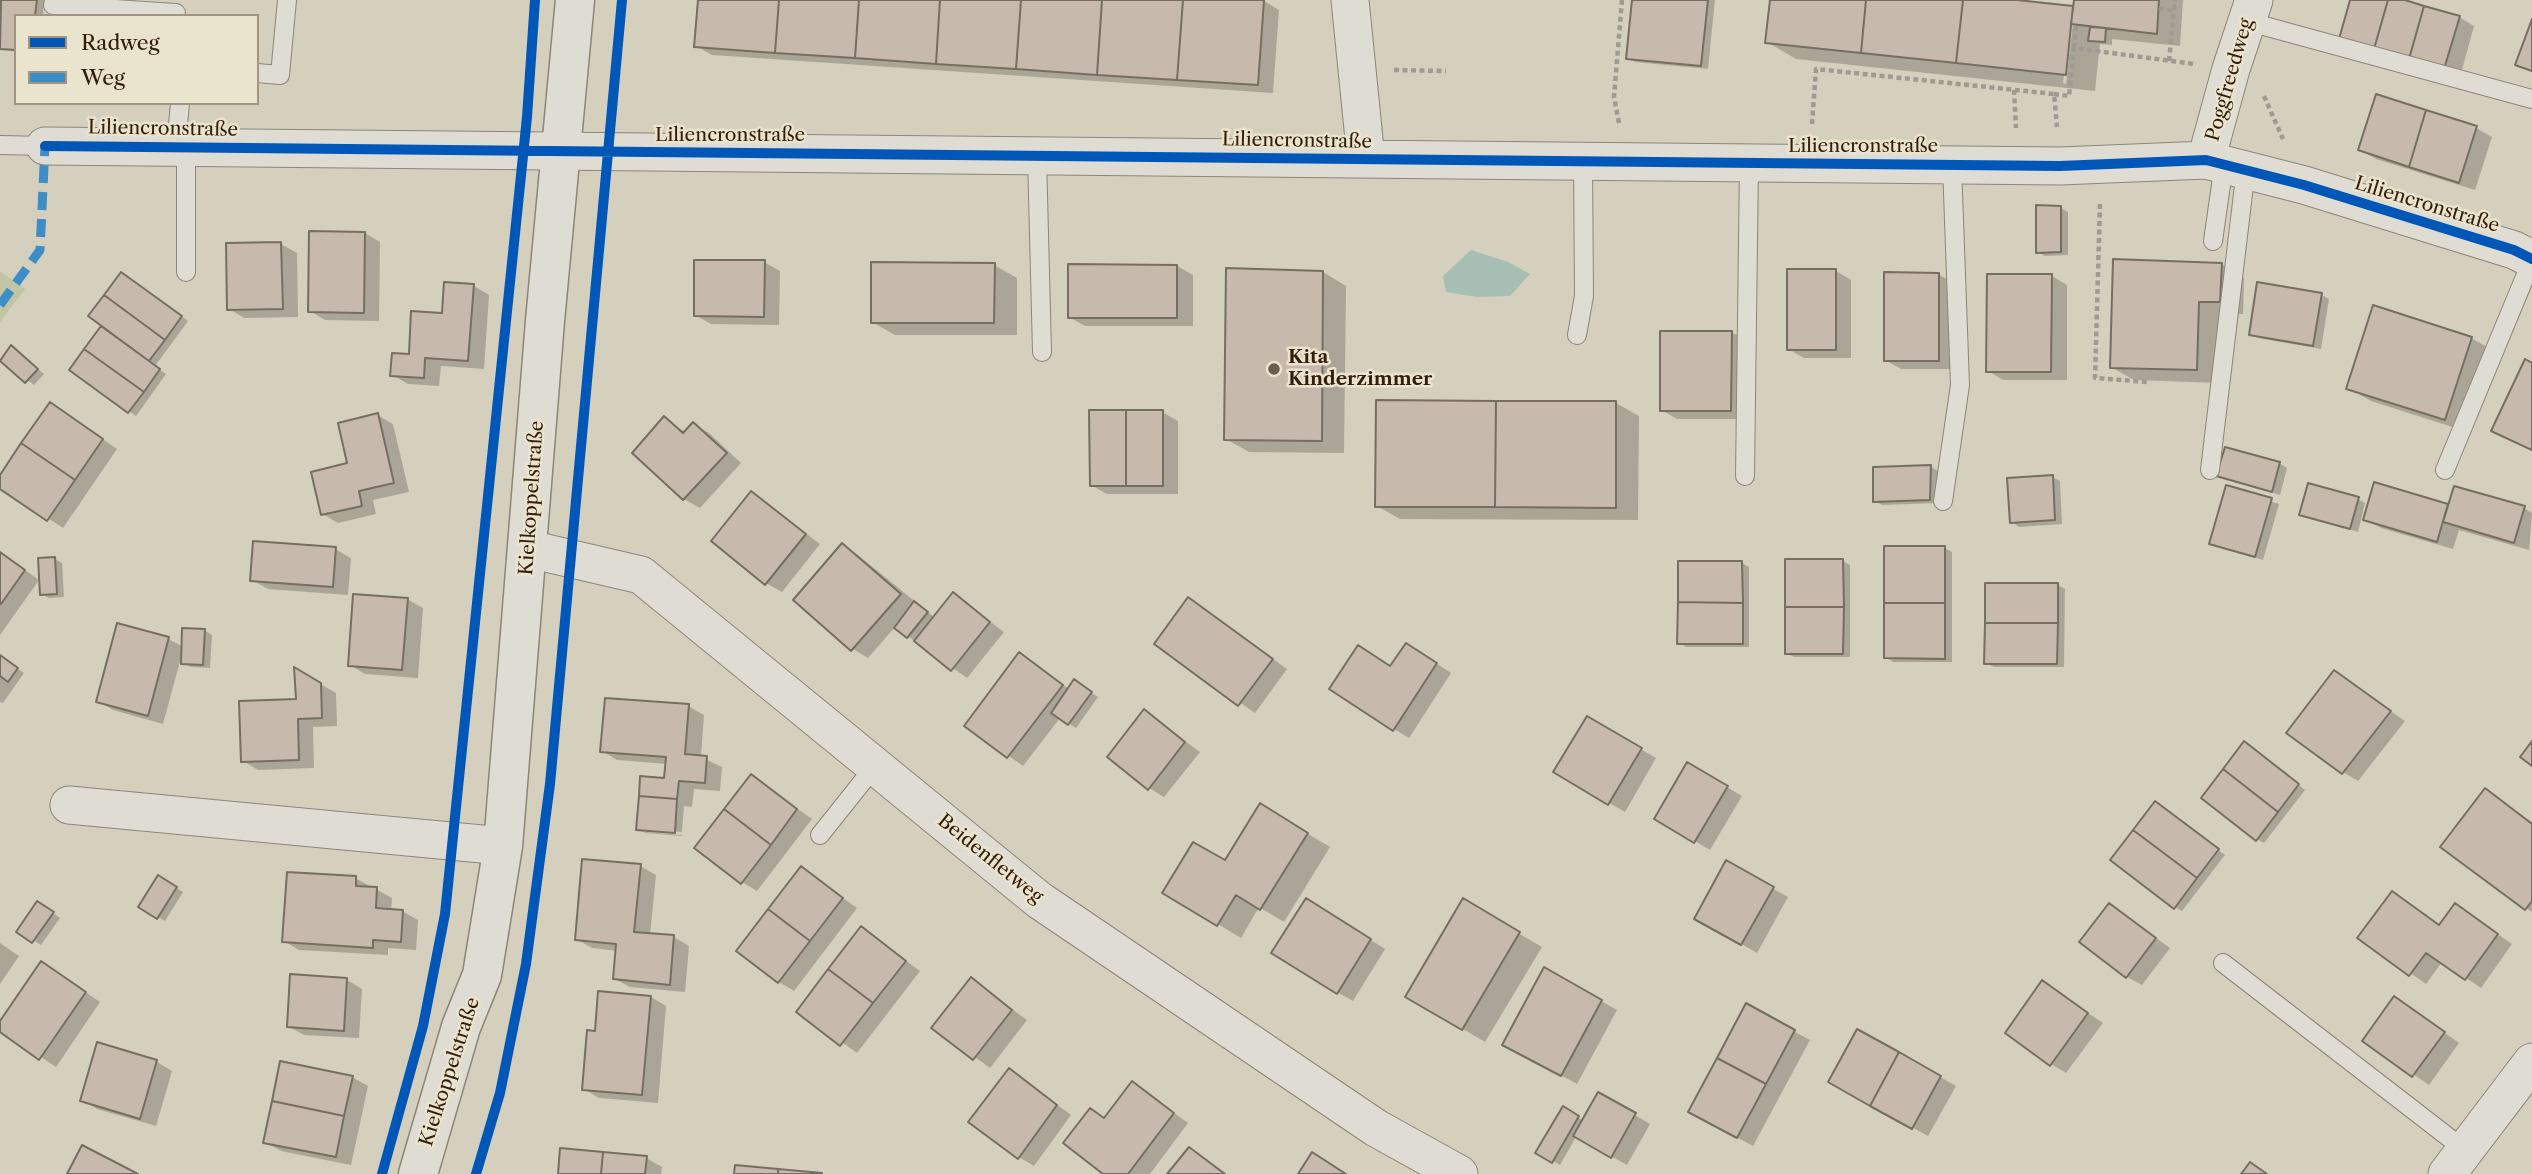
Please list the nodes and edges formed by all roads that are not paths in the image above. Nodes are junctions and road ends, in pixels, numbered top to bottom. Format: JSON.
{"nodes":[{"id":1,"x":54,"y":0,"type":"edge"},
{"id":2,"x":287,"y":0,"type":"edge"},
{"id":3,"x":575,"y":0,"type":"edge"},
{"id":4,"x":1350,"y":0,"type":"edge"},
{"id":5,"x":176,"y":10,"type":"edge"},
{"id":6,"x":2243,"y":33,"type":"edge"},
{"id":7,"x":259,"y":73,"type":"edge"},
{"id":8,"x":2532,"y":99,"type":"edge"},
{"id":9,"x":180,"y":105,"type":"edge"},
{"id":10,"x":0,"y":145,"type":"edge"},
{"id":11,"x":45,"y":146,"type":"joint"},
{"id":12,"x":181,"y":147,"type":"junction"},
{"id":13,"x":562,"y":151,"type":"junction"},
{"id":14,"x":1037,"y":156,"type":"junction"},
{"id":15,"x":1366,"y":159,"type":"junction"},
{"id":16,"x":1583,"y":161,"type":"junction"},
{"id":17,"x":1749,"y":163,"type":"junction"},
{"id":18,"x":2226,"y":164,"type":"junction"},
{"id":19,"x":1952,"y":165,"type":"junction"},
{"id":20,"x":2213,"y":241,"type":"dead end"},
{"id":21,"x":2532,"y":260,"type":"edge"},
{"id":22,"x":186,"y":272,"type":"dead end"},
{"id":23,"x":1577,"y":335,"type":"dead end"},
{"id":24,"x":1042,"y":352,"type":"dead end"},
{"id":25,"x":2210,"y":470,"type":"dead end"},
{"id":26,"x":2445,"y":470,"type":"dead end"},
{"id":27,"x":1745,"y":477,"type":"dead end"},
{"id":28,"x":1943,"y":501,"type":"dead end"},
{"id":29,"x":529,"y":549,"type":"junction"},
{"id":30,"x":875,"y":766,"type":"junction"},
{"id":31,"x":69,"y":804,"type":"dead end"},
{"id":32,"x":820,"y":835,"type":"dead end"},
{"id":33,"x":503,"y":846,"type":"junction"},
{"id":34,"x":2223,"y":963,"type":"dead end"},
{"id":35,"x":2528,"y":1074,"type":"edge"},
{"id":36,"x":2456,"y":1162,"type":"edge"},
{"id":37,"x":418,"y":1174,"type":"edge"},
{"id":38,"x":1459,"y":1174,"type":"edge"}],
"edges":[{"from":1,"to":5,"type":"lane"},
{"from":2,"to":7,"type":"lane"},
{"from":3,"to":13,"type":"street","name":"Kielkoppelstraße"},
{"from":4,"to":15,"type":"street"},
{"from":6,"to":8,"type":"lane"},
{"from":6,"to":18,"type":"street","name":"Poggfreedweg"},
{"from":9,"to":12,"type":"lane"},
{"from":10,"to":11,"type":"lane"},
{"from":11,"to":12,"type":"street","name":"Liliencronstraße"},
{"from":12,"to":13,"type":"street","name":"Liliencronstraße"},
{"from":12,"to":22,"type":"lane"},
{"from":13,"to":14,"type":"street","name":"Liliencronstraße"},
{"from":13,"to":29,"type":"street","name":"Kielkoppelstraße"},
{"from":14,"to":15,"type":"street","name":"Liliencronstraße"},
{"from":14,"to":24,"type":"lane"},
{"from":15,"to":16,"type":"street","name":"Liliencronstraße"},
{"from":16,"to":17,"type":"street","name":"Liliencronstraße"},
{"from":16,"to":23,"type":"lane"},
{"from":17,"to":19,"type":"street","name":"Liliencronstraße"},
{"from":17,"to":27,"type":"lane"},
{"from":18,"to":19,"type":"street","name":"Liliencronstraße"},
{"from":18,"to":20,"type":"lane"},
{"from":18,"to":21,"type":"street","name":"Liliencronstraße"},
{"from":18,"to":25,"type":"lane"},
{"from":19,"to":28,"type":"lane"},
{"from":21,"to":26,"type":"lane"},
{"from":29,"to":30,"type":"street","name":"Beidenfletweg"},
{"from":29,"to":33,"type":"street","name":"Kielkoppelstraße"},
{"from":30,"to":32,"type":"lane"},
{"from":30,"to":38,"type":"street","name":"Beidenfletweg"},
{"from":31,"to":33,"type":"street"},
{"from":33,"to":37,"type":"street","name":"Kielkoppelstraße"},
{"from":34,"to":36,"type":"lane"},
{"from":35,"to":36,"type":"street"}]}
